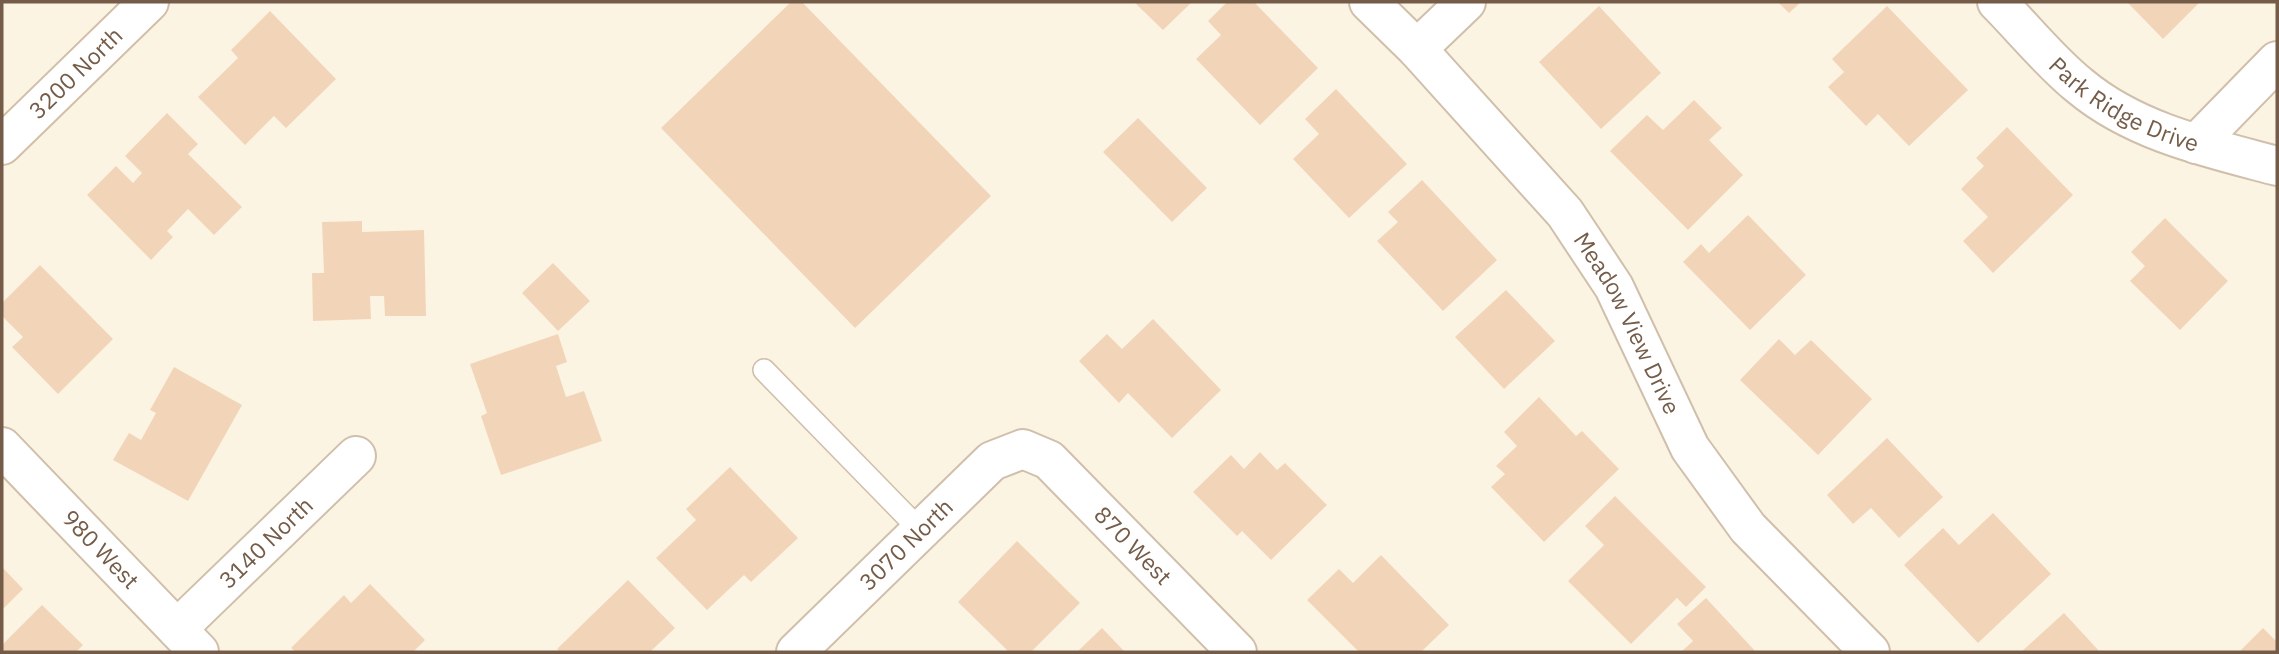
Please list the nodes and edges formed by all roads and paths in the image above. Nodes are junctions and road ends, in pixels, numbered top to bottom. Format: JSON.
{"nodes":[{"id":1,"x":149,"y":2,"type":"edge"},
{"id":2,"x":1369,"y":2,"type":"edge"},
{"id":3,"x":1466,"y":2,"type":"edge"},
{"id":4,"x":1997,"y":2,"type":"edge"},
{"id":5,"x":1417,"y":49,"type":"junction"},
{"id":6,"x":2277,"y":61,"type":"edge"},
{"id":7,"x":2196,"y":144,"type":"junction"},
{"id":8,"x":2,"y":145,"type":"edge"},
{"id":9,"x":2277,"y":166,"type":"edge"},
{"id":10,"x":764,"y":370,"type":"dead end"},
{"id":11,"x":2,"y":447,"type":"edge"},
{"id":12,"x":1023,"y":449,"type":"joint"},
{"id":13,"x":356,"y":456,"type":"dead end"},
{"id":14,"x":921,"y":531,"type":"junction"},
{"id":15,"x":188,"y":641,"type":"edge"},
{"id":16,"x":796,"y":652,"type":"edge"},
{"id":17,"x":1237,"y":652,"type":"edge"},
{"id":18,"x":1870,"y":652,"type":"edge"}],
"edges":[{"from":1,"to":8,"type":"street","name":"3200 North"},
{"from":2,"to":5,"type":"street","name":"Meadow View Drive"},
{"from":3,"to":5,"type":"street"},
{"from":4,"to":7,"type":"street","name":"Park Ridge Drive"},
{"from":5,"to":18,"type":"street","name":"Meadow View Drive"},
{"from":6,"to":7,"type":"street"},
{"from":7,"to":9,"type":"street","name":"Park Ridge Drive"},
{"from":10,"to":14,"type":"lane"},
{"from":11,"to":15,"type":"street","name":"980 West"},
{"from":12,"to":14,"type":"street","name":"3070 North"},
{"from":12,"to":17,"type":"street","name":"870 West"},
{"from":13,"to":15,"type":"street","name":"3140 North"},
{"from":14,"to":16,"type":"street","name":"3070 North"}]}
